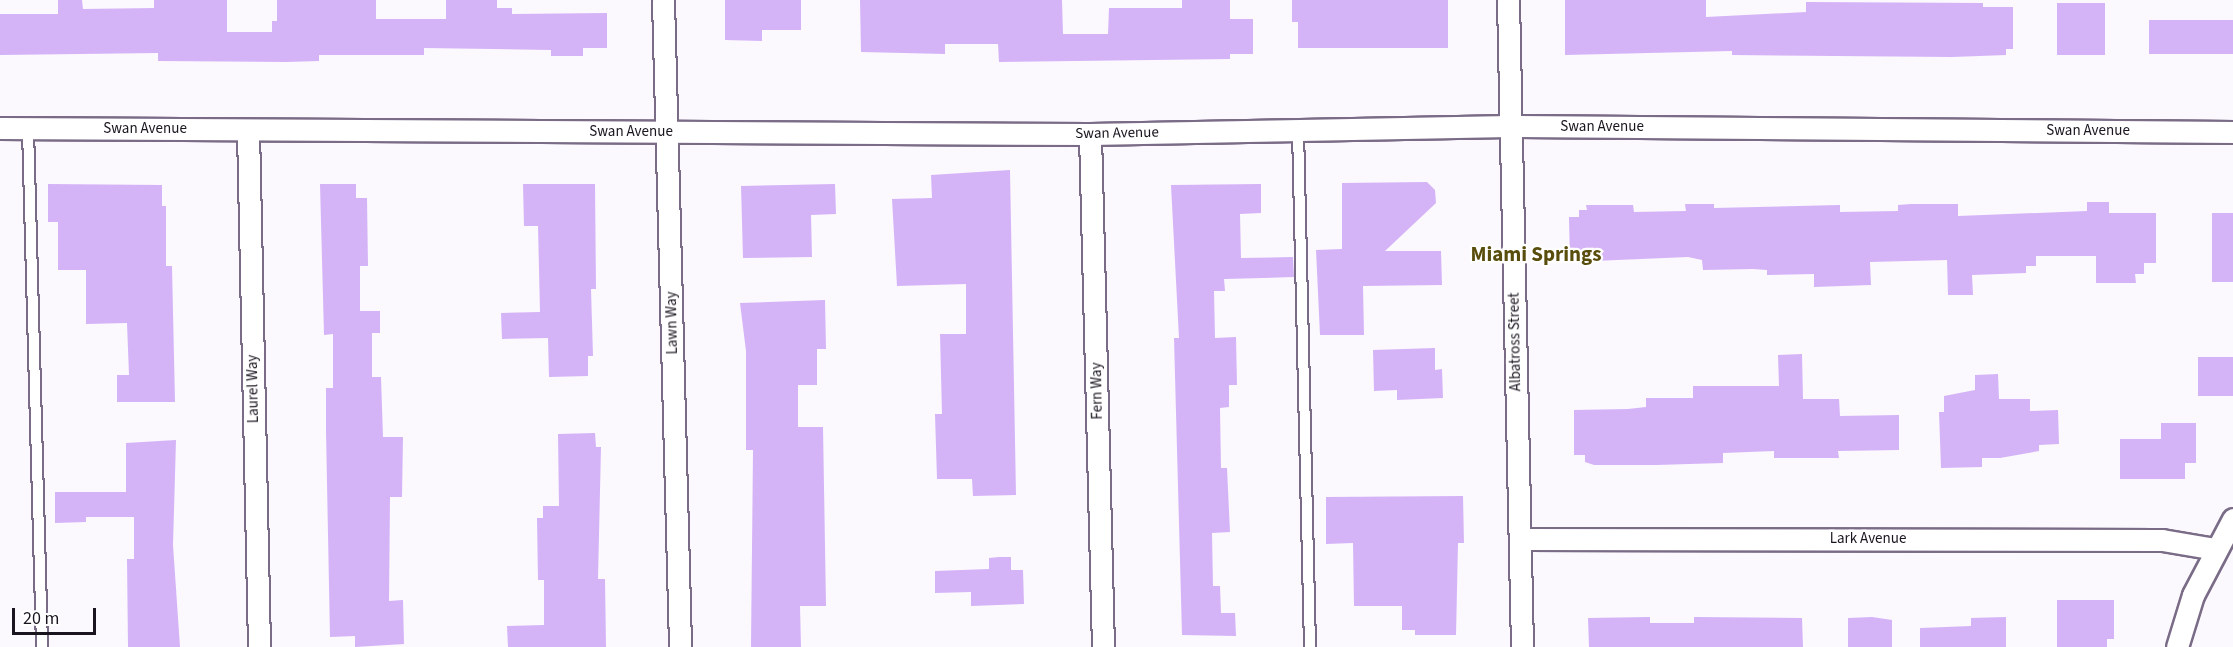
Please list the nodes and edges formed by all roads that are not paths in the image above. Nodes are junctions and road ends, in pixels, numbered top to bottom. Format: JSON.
{"nodes":[{"id":1,"x":663,"y":0,"type":"edge"},
{"id":2,"x":1508,"y":0,"type":"edge"},
{"id":3,"x":1509,"y":126,"type":"junction"},
{"id":4,"x":0,"y":129,"type":"edge"},
{"id":5,"x":28,"y":129,"type":"junction"},
{"id":6,"x":248,"y":130,"type":"junction"},
{"id":7,"x":1298,"y":130,"type":"junction"},
{"id":8,"x":667,"y":132,"type":"junction"},
{"id":9,"x":2233,"y":132,"type":"edge"},
{"id":10,"x":1090,"y":134,"type":"junction"},
{"id":11,"x":2233,"y":519,"type":"edge"},
{"id":12,"x":1520,"y":538,"type":"junction"},
{"id":13,"x":2215,"y":549,"type":"junction"},
{"id":14,"x":42,"y":647,"type":"edge"},
{"id":15,"x":259,"y":647,"type":"edge"},
{"id":16,"x":680,"y":647,"type":"edge"},
{"id":17,"x":1103,"y":647,"type":"edge"},
{"id":18,"x":1310,"y":647,"type":"edge"},
{"id":19,"x":1522,"y":647,"type":"edge"},
{"id":20,"x":2177,"y":647,"type":"edge"}],
"edges":[{"from":1,"to":8,"type":"street","name":"Lawn Way"},
{"from":2,"to":3,"type":"street","name":"Albatross Street"},
{"from":3,"to":7,"type":"street","name":"Swan Avenue"},
{"from":3,"to":9,"type":"street","name":"Swan Avenue"},
{"from":3,"to":12,"type":"street","name":"Albatross Street"},
{"from":4,"to":5,"type":"street","name":"Swan Avenue"},
{"from":5,"to":6,"type":"street","name":"Swan Avenue"},
{"from":5,"to":14,"type":"lane"},
{"from":6,"to":8,"type":"street","name":"Swan Avenue"},
{"from":6,"to":15,"type":"street","name":"Laurel Way"},
{"from":7,"to":10,"type":"street","name":"Swan Avenue"},
{"from":7,"to":18,"type":"lane"},
{"from":8,"to":10,"type":"street","name":"Swan Avenue"},
{"from":8,"to":16,"type":"street","name":"Lawn Way"},
{"from":10,"to":17,"type":"street","name":"Fern Way"},
{"from":11,"to":13,"type":"street"},
{"from":12,"to":13,"type":"street","name":"Lark Avenue"},
{"from":12,"to":19,"type":"street","name":"Albatross Street"},
{"from":13,"to":20,"type":"street"}]}
